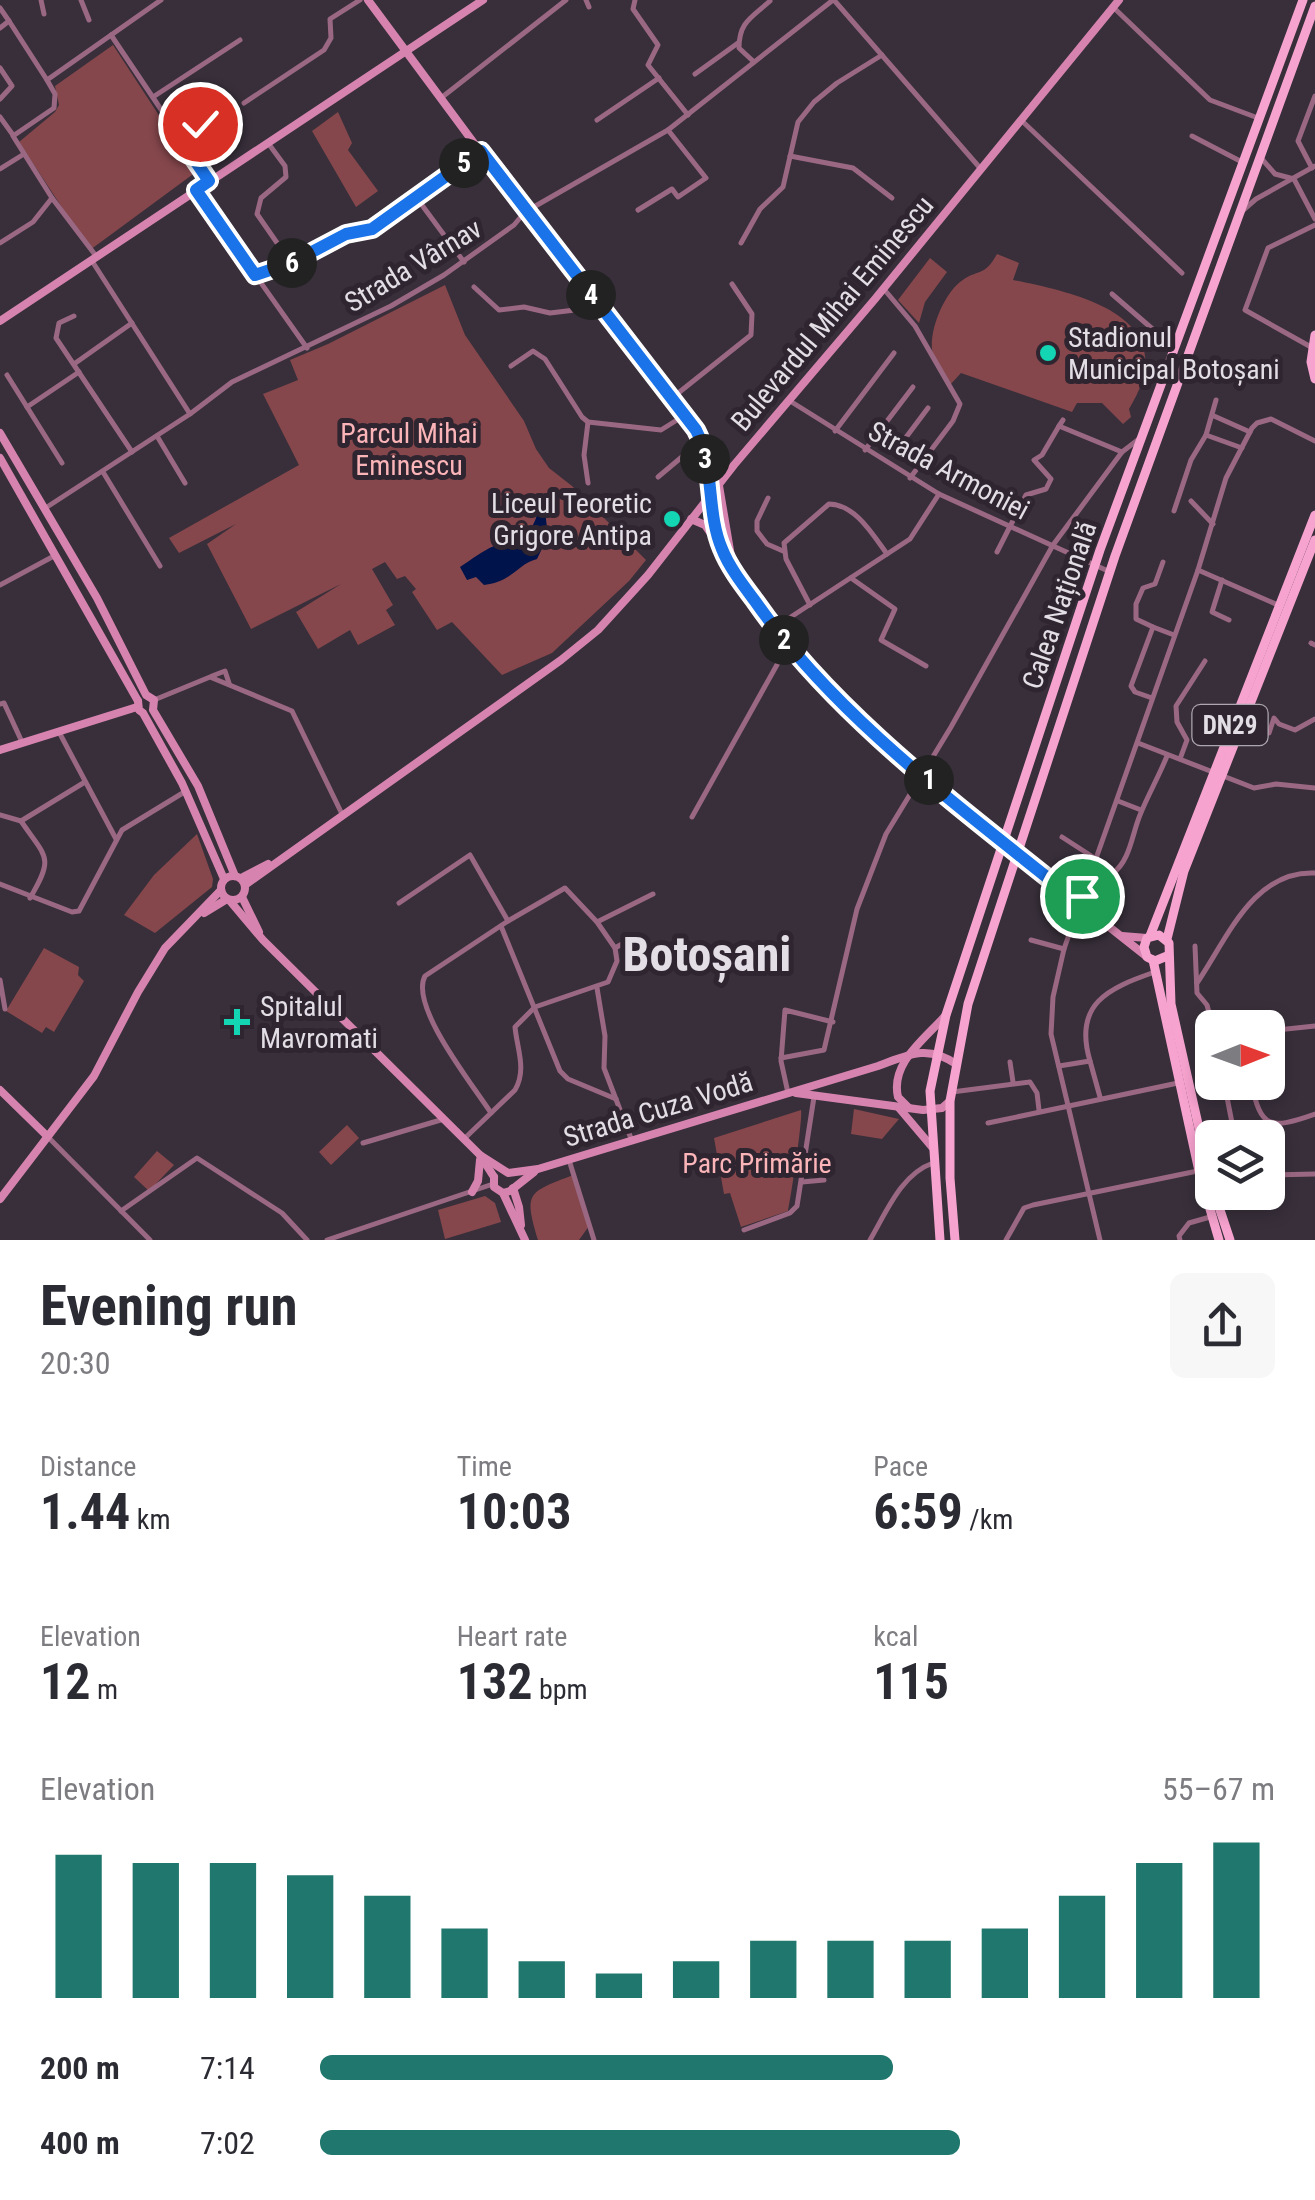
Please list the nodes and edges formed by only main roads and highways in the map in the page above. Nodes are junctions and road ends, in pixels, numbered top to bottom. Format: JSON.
{"nodes":[{"id":1,"x":368,"y":0,"type":"edge"},
{"id":2,"x":483,"y":0,"type":"edge"},
{"id":3,"x":1302,"y":0,"type":"edge"},
{"id":4,"x":1116,"y":4,"type":"edge"},
{"id":5,"x":1315,"y":6,"type":"edge"},
{"id":6,"x":407,"y":53,"type":"junction"},
{"id":7,"x":0,"y":322,"type":"edge"},
{"id":8,"x":1315,"y":335,"type":"edge"},
{"id":9,"x":1315,"y":379,"type":"edge"},
{"id":10,"x":0,"y":433,"type":"edge"},
{"id":11,"x":708,"y":455,"type":"junction"},
{"id":12,"x":2,"y":464,"type":"edge"},
{"id":13,"x":734,"y":465,"type":"junction"},
{"id":14,"x":719,"y":486,"type":"junction"},
{"id":15,"x":710,"y":497,"type":"junction"},
{"id":16,"x":1315,"y":515,"type":"edge"},
{"id":17,"x":691,"y":518,"type":"junction"},
{"id":18,"x":1315,"y":540,"type":"edge"},
{"id":19,"x":722,"y":549,"type":"junction"},
{"id":20,"x":733,"y":568,"type":"junction"},
{"id":21,"x":145,"y":704,"type":"junction"},
{"id":22,"x":0,"y":750,"type":"edge"},
{"id":23,"x":1217,"y":773,"type":"junction"},
{"id":24,"x":1004,"y":844,"type":"junction"},
{"id":25,"x":1018,"y":854,"type":"junction"},
{"id":26,"x":224,"y":880,"type":"junction"},
{"id":27,"x":240,"y":880,"type":"junction"},
{"id":28,"x":221,"y":890,"type":"junction"},
{"id":29,"x":242,"y":897,"type":"junction"},
{"id":30,"x":228,"y":900,"type":"junction"},
{"id":31,"x":192,"y":920,"type":"junction"},
{"id":32,"x":1121,"y":936,"type":"junction"},
{"id":33,"x":1149,"y":937,"type":"junction"},
{"id":34,"x":1166,"y":939,"type":"junction"},
{"id":35,"x":263,"y":940,"type":"junction"},
{"id":36,"x":1167,"y":956,"type":"junction"},
{"id":37,"x":1150,"y":958,"type":"junction"},
{"id":38,"x":946,"y":1016,"type":"junction"},
{"id":39,"x":914,"y":1052,"type":"junction"},
{"id":40,"x":937,"y":1053,"type":"junction"},
{"id":41,"x":956,"y":1064,"type":"junction"},
{"id":42,"x":0,"y":1090,"type":"edge"},
{"id":43,"x":809,"y":1093,"type":"junction"},
{"id":44,"x":951,"y":1096,"type":"junction"},
{"id":45,"x":898,"y":1108,"type":"junction"},
{"id":46,"x":912,"y":1109,"type":"junction"},
{"id":47,"x":930,"y":1110,"type":"junction"},
{"id":48,"x":1196,"y":1120,"type":"edge"},
{"id":49,"x":46,"y":1135,"type":"junction"},
{"id":50,"x":1195,"y":1135,"type":"edge"},
{"id":51,"x":932,"y":1147,"type":"junction"},
{"id":52,"x":480,"y":1155,"type":"junction"},
{"id":53,"x":538,"y":1169,"type":"junction"},
{"id":54,"x":507,"y":1172,"type":"junction"},
{"id":55,"x":494,"y":1181,"type":"junction"},
{"id":56,"x":513,"y":1187,"type":"junction"},
{"id":57,"x":472,"y":1192,"type":"road end"},
{"id":58,"x":503,"y":1193,"type":"junction"},
{"id":59,"x":0,"y":1200,"type":"edge"},
{"id":60,"x":1209,"y":1210,"type":"edge"},
{"id":61,"x":1220,"y":1210,"type":"edge"},
{"id":62,"x":521,"y":1230,"type":"junction"},
{"id":63,"x":524,"y":1240,"type":"edge"},
{"id":64,"x":940,"y":1240,"type":"edge"},
{"id":65,"x":955,"y":1240,"type":"edge"},
{"id":66,"x":1219,"y":1240,"type":"edge"},
{"id":67,"x":1230,"y":1240,"type":"edge"}],
"edges":[{"from":1,"to":6,"type":"main road"},
{"from":2,"to":6,"type":"main road"},
{"from":3,"to":24,"type":"main road","name":"Calea Națională"},
{"from":4,"to":13,"type":"main road","name":"Bulevardul Mihai Eminescu"},
{"from":5,"to":25,"type":"main road","name":"Calea Națională"},
{"from":6,"to":7,"type":"main road"},
{"from":6,"to":11,"type":"main road"},
{"from":8,"to":9,"type":"main road"},
{"from":10,"to":21,"type":"main road"},
{"from":11,"to":13,"type":"main road"},
{"from":11,"to":14,"type":"main road"},
{"from":11,"to":15,"type":"main road"},
{"from":12,"to":21,"type":"main road"},
{"from":13,"to":14,"type":"main road","name":"Bulevardul Mihai Eminescu"},
{"from":14,"to":15,"type":"main road","name":"Bulevardul Mihai Eminescu"},
{"from":14,"to":20,"type":"main road"},
{"from":15,"to":17,"type":"main road","name":"Bulevardul Mihai Eminescu"},
{"from":15,"to":19,"type":"main road"},
{"from":16,"to":23,"type":"main road","number":"DN29"},
{"from":17,"to":19,"type":"main road"},
{"from":17,"to":27,"type":"main road","name":"Bulevardul Mihai Eminescu"},
{"from":18,"to":23,"type":"main road","number":"DN29"},
{"from":19,"to":20,"type":"main road"},
{"from":20,"to":24,"type":"main road"},
{"from":21,"to":22,"type":"main road"},
{"from":21,"to":26,"type":"main road"},
{"from":21,"to":27,"type":"main road"},
{"from":23,"to":33,"type":"main road","number":"DN29"},
{"from":23,"to":34,"type":"main road","number":"DN29"},
{"from":24,"to":25,"type":"main road"},
{"from":24,"to":38,"type":"main road","name":"Calea Națională"},
{"from":25,"to":32,"type":"main road"},
{"from":25,"to":41,"type":"main road","name":"Calea Națională"},
{"from":26,"to":27,"type":"main road","name":"Bulevardul Mihai Eminescu"},
{"from":26,"to":28,"type":"main road"},
{"from":27,"to":29,"type":"main road"},
{"from":28,"to":30,"type":"main road"},
{"from":28,"to":31,"type":"main road"},
{"from":29,"to":30,"type":"main road"},
{"from":29,"to":35,"type":"main road"},
{"from":30,"to":31,"type":"main road"},
{"from":30,"to":35,"type":"main road"},
{"from":31,"to":49,"type":"main road"},
{"from":32,"to":33,"type":"main road"},
{"from":32,"to":37,"type":"main road"},
{"from":33,"to":34,"type":"main road"},
{"from":33,"to":37,"type":"main road","number":"DN29"},
{"from":34,"to":36,"type":"main road","number":"DN29"},
{"from":35,"to":52,"type":"main road"},
{"from":36,"to":37,"type":"main road"},
{"from":36,"to":48,"type":"main road","number":"DN29"},
{"from":37,"to":50,"type":"main road","number":"DN29"},
{"from":38,"to":39,"type":"main road"},
{"from":38,"to":40,"type":"main road","name":"Calea Națională"},
{"from":39,"to":40,"type":"main road","name":"Strada Cuza Vodă"},
{"from":39,"to":43,"type":"main road","name":"Strada Cuza Vodă"},
{"from":39,"to":46,"type":"main road"},
{"from":40,"to":41,"type":"main road","name":"Strada Cuza Vodă"},
{"from":40,"to":47,"type":"main road","name":"Calea Națională"},
{"from":41,"to":44,"type":"main road","name":"Calea Națională"},
{"from":42,"to":49,"type":"main road"},
{"from":43,"to":45,"type":"main road","name":"Strada Cuza Vodă"},
{"from":43,"to":53,"type":"main road","name":"Strada Cuza Vodă"},
{"from":44,"to":47,"type":"main road","name":"Strada Cuza Vodă"},
{"from":44,"to":65,"type":"main road","name":"Calea Națională"},
{"from":45,"to":46,"type":"main road","name":"Strada Cuza Vodă"},
{"from":45,"to":51,"type":"main road"},
{"from":46,"to":47,"type":"main road","name":"Strada Cuza Vodă"},
{"from":47,"to":51,"type":"main road","name":"Calea Națională"},
{"from":49,"to":59,"type":"main road"},
{"from":51,"to":64,"type":"main road","name":"Calea Națională"},
{"from":52,"to":54,"type":"main road"},
{"from":52,"to":55,"type":"main road"},
{"from":52,"to":57,"type":"main road"},
{"from":53,"to":54,"type":"main road","name":"Strada Cuza Vodă"},
{"from":53,"to":56,"type":"main road","name":"Strada Cuza Vodă"},
{"from":54,"to":55,"type":"main road","name":"Strada Cuza Vodă"},
{"from":54,"to":56,"type":"main road"},
{"from":55,"to":58,"type":"main road"},
{"from":56,"to":58,"type":"main road","name":"Strada Cuza Vodă"},
{"from":56,"to":62,"type":"main road"},
{"from":58,"to":62,"type":"main road"},
{"from":60,"to":66,"type":"main road","number":"DN29"},
{"from":61,"to":67,"type":"main road","number":"DN29"},
{"from":62,"to":63,"type":"main road"}]}
